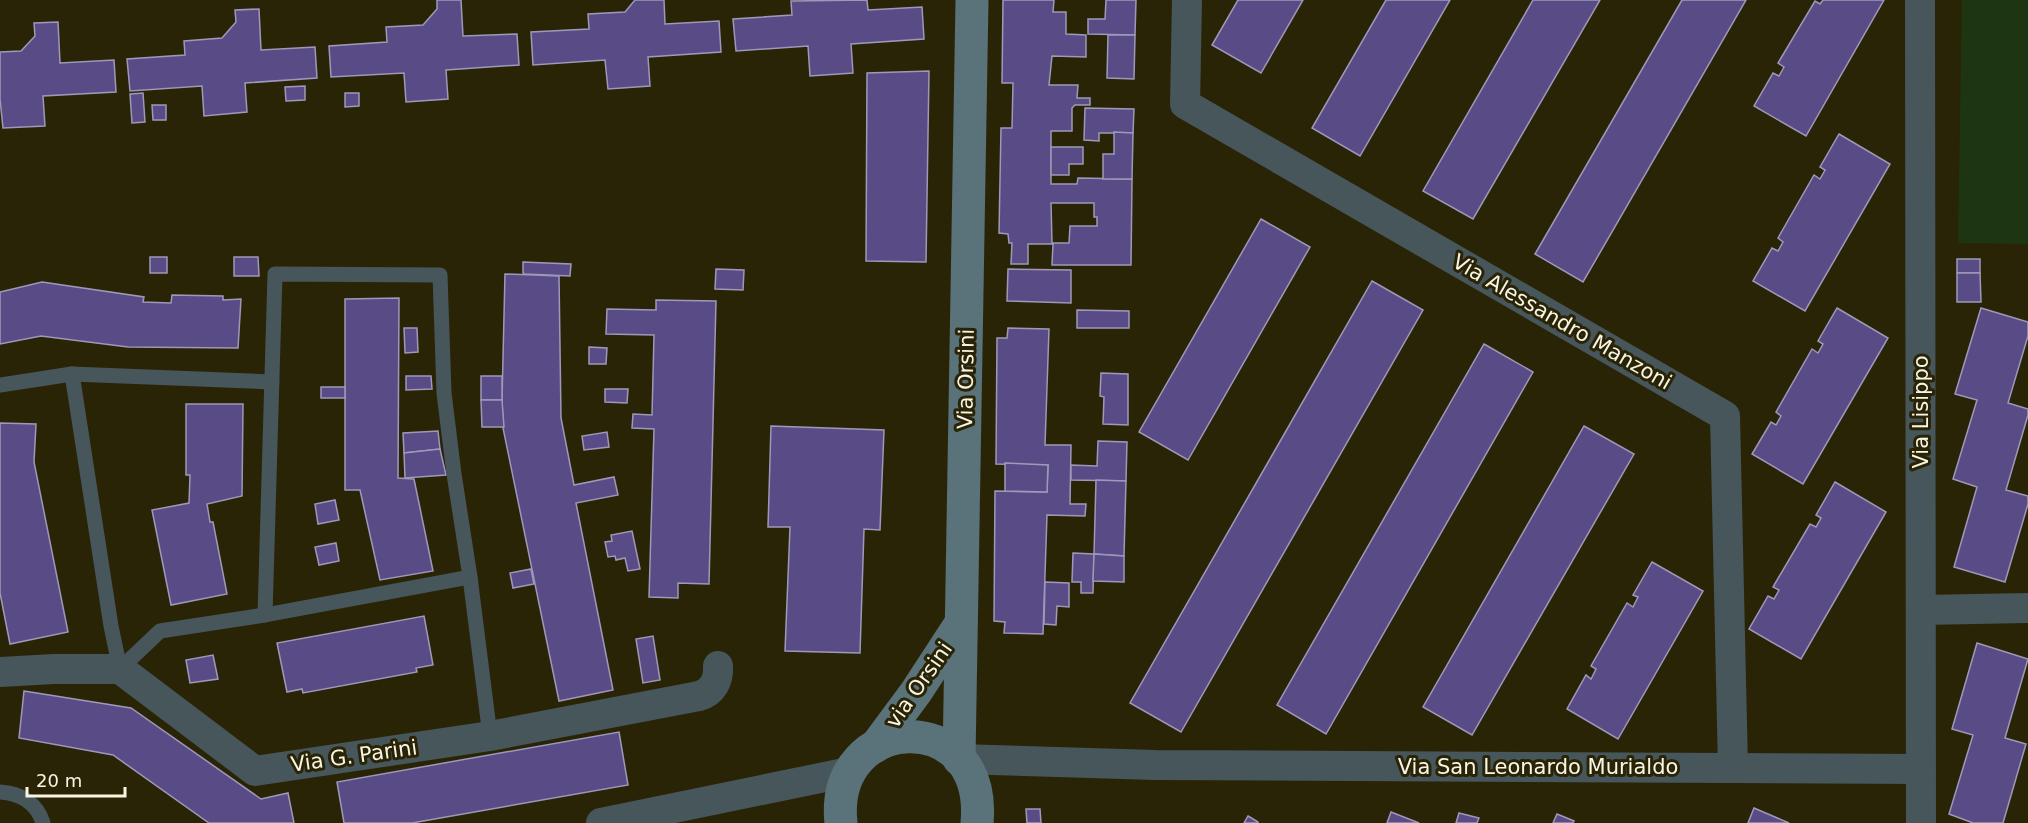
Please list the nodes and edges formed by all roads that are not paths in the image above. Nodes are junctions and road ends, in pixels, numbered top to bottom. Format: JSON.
{"nodes":[{"id":1,"x":972,"y":0,"type":"edge"},
{"id":2,"x":1186,"y":0,"type":"edge"},
{"id":3,"x":1920,"y":0,"type":"edge"},
{"id":4,"x":72,"y":374,"type":"junction"},
{"id":5,"x":272,"y":382,"type":"junction"},
{"id":6,"x":0,"y":385,"type":"edge"},
{"id":7,"x":470,"y":578,"type":"junction"},
{"id":8,"x":2028,"y":608,"type":"edge"},
{"id":9,"x":1921,"y":610,"type":"junction"},
{"id":10,"x":265,"y":615,"type":"junction"},
{"id":11,"x":961,"y":623,"type":"junction"},
{"id":12,"x":718,"y":666,"type":"dead end"},
{"id":13,"x":120,"y":669,"type":"junction"},
{"id":14,"x":0,"y":672,"type":"edge"},
{"id":15,"x":490,"y":736,"type":"junction"},
{"id":16,"x":876,"y":746,"type":"junction"},
{"id":17,"x":959,"y":759,"type":"junction"},
{"id":18,"x":1733,"y":768,"type":"junction"},
{"id":19,"x":1921,"y":769,"type":"junction"},
{"id":20,"x":849,"y":772,"type":"junction"},
{"id":21,"x":0,"y":792,"type":"edge"},
{"id":22,"x":631,"y":818,"type":"junction"},
{"id":23,"x":43,"y":823,"type":"edge"},
{"id":24,"x":602,"y":823,"type":"edge"},
{"id":25,"x":672,"y":823,"type":"edge"},
{"id":26,"x":841,"y":823,"type":"edge"},
{"id":27,"x":977,"y":823,"type":"edge"},
{"id":28,"x":1921,"y":823,"type":"edge"}],
"edges":[{"from":1,"to":11,"type":"main road","name":"Via Orsini"},
{"from":2,"to":18,"type":"street","name":"Via Alessandro Manzoni"},
{"from":3,"to":9,"type":"street","name":"Via Lisippo"},
{"from":4,"to":5,"type":"lane"},
{"from":4,"to":6,"type":"lane"},
{"from":4,"to":13,"type":"lane"},
{"from":5,"to":7,"type":"lane"},
{"from":5,"to":10,"type":"lane"},
{"from":7,"to":10,"type":"lane"},
{"from":7,"to":15,"type":"lane"},
{"from":8,"to":9,"type":"street"},
{"from":9,"to":19,"type":"street","name":"Via Lisippo"},
{"from":10,"to":13,"type":"lane"},
{"from":11,"to":16,"type":"main road","name":"via Orsini"},
{"from":11,"to":17,"type":"main road","name":"Via Orsini"},
{"from":12,"to":15,"type":"street","name":"Via G. Parini"},
{"from":13,"to":14,"type":"street"},
{"from":13,"to":15,"type":"street","name":"Via G. Parini"},
{"from":16,"to":17,"type":"main road"},
{"from":16,"to":20,"type":"main road"},
{"from":17,"to":18,"type":"street","name":"Via San Leonardo Murialdo"},
{"from":17,"to":27,"type":"main road"},
{"from":18,"to":19,"type":"street","name":"Via San Leonardo Murialdo"},
{"from":19,"to":28,"type":"street","name":"Via Lisippo"},
{"from":20,"to":22,"type":"street"},
{"from":20,"to":26,"type":"main road"},
{"from":21,"to":23,"type":"lane"},
{"from":22,"to":24,"type":"street"},
{"from":22,"to":25,"type":"street"}]}
